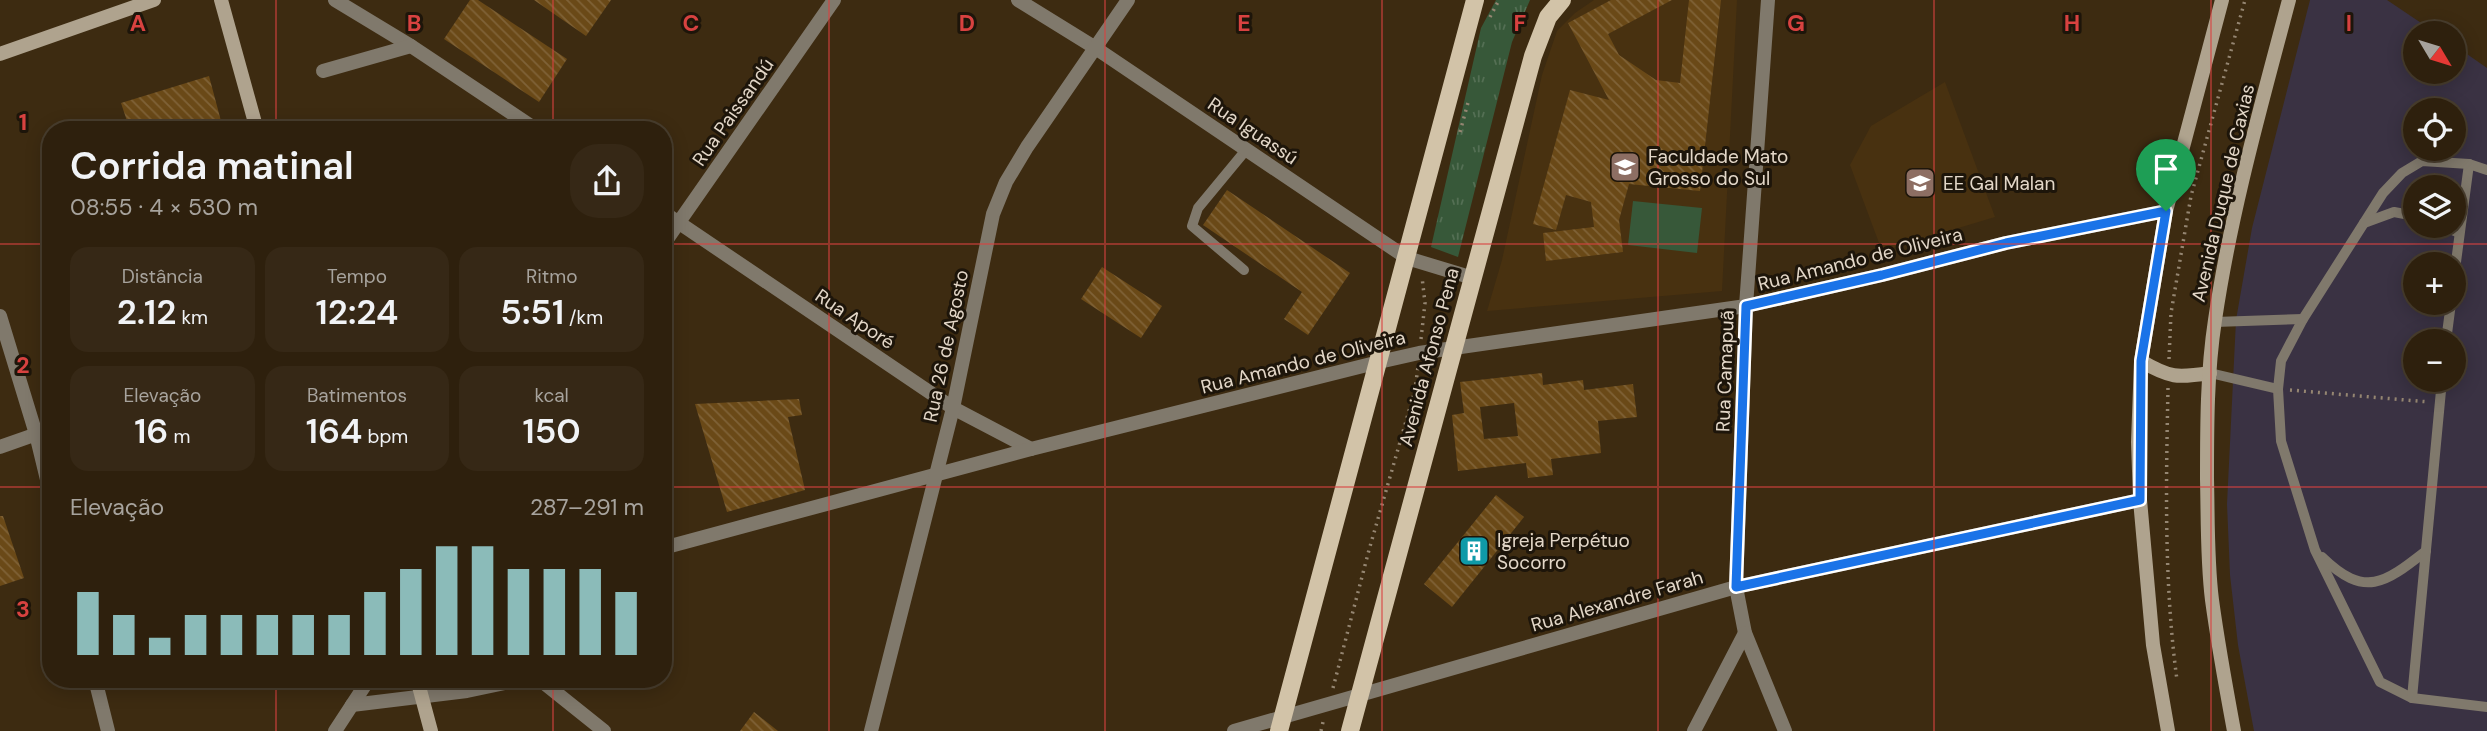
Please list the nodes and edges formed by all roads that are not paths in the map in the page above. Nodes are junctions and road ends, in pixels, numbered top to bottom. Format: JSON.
{"nodes":[{"id":1,"x":154,"y":0,"type":"edge"},
{"id":2,"x":220,"y":0,"type":"edge"},
{"id":3,"x":335,"y":0,"type":"edge"},
{"id":4,"x":834,"y":0,"type":"edge"},
{"id":5,"x":1018,"y":0,"type":"edge"},
{"id":6,"x":1128,"y":0,"type":"edge"},
{"id":7,"x":1475,"y":0,"type":"edge"},
{"id":8,"x":1562,"y":0,"type":"edge"},
{"id":9,"x":1768,"y":0,"type":"edge"},
{"id":10,"x":2222,"y":0,"type":"edge"},
{"id":11,"x":2289,"y":0,"type":"edge"},
{"id":12,"x":411,"y":47,"type":"junction"},
{"id":13,"x":1094,"y":47,"type":"junction"},
{"id":14,"x":0,"y":54,"type":"edge"},
{"id":15,"x":323,"y":71,"type":"dead end"},
{"id":16,"x":254,"y":121,"type":"edge"},
{"id":17,"x":523,"y":121,"type":"edge"},
{"id":18,"x":1246,"y":149,"type":"junction"},
{"id":19,"x":2469,"y":164,"type":"junction"},
{"id":20,"x":2487,"y":170,"type":"edge"},
{"id":21,"x":2466,"y":185,"type":"edge"},
{"id":22,"x":2166,"y":211,"type":"junction"},
{"id":23,"x":2403,"y":214,"type":"edge"},
{"id":24,"x":672,"y":218,"type":"edge"},
{"id":25,"x":679,"y":223,"type":"junction"},
{"id":26,"x":2363,"y":224,"type":"junction"},
{"id":27,"x":672,"y":233,"type":"edge"},
{"id":28,"x":1407,"y":258,"type":"junction"},
{"id":29,"x":1244,"y":270,"type":"dead end"},
{"id":30,"x":1473,"y":278,"type":"junction"},
{"id":31,"x":1746,"y":306,"type":"junction"},
{"id":32,"x":0,"y":316,"type":"edge"},
{"id":33,"x":2303,"y":319,"type":"junction"},
{"id":34,"x":2214,"y":322,"type":"junction"},
{"id":35,"x":1452,"y":349,"type":"junction"},
{"id":36,"x":2141,"y":361,"type":"junction"},
{"id":37,"x":1379,"y":362,"type":"junction"},
{"id":38,"x":2210,"y":373,"type":"junction"},
{"id":39,"x":2277,"y":389,"type":"junction"},
{"id":40,"x":2440,"y":392,"type":"edge"},
{"id":41,"x":953,"y":408,"type":"junction"},
{"id":42,"x":42,"y":432,"type":"edge"},
{"id":43,"x":36,"y":434,"type":"junction"},
{"id":44,"x":0,"y":447,"type":"edge"},
{"id":45,"x":1031,"y":449,"type":"junction"},
{"id":46,"x":42,"y":459,"type":"edge"},
{"id":47,"x":936,"y":475,"type":"junction"},
{"id":48,"x":2140,"y":500,"type":"junction"},
{"id":49,"x":672,"y":546,"type":"edge"},
{"id":50,"x":2315,"y":550,"type":"junction"},
{"id":51,"x":2426,"y":551,"type":"junction"},
{"id":52,"x":1736,"y":587,"type":"junction"},
{"id":53,"x":1745,"y":633,"type":"junction"},
{"id":54,"x":97,"y":688,"type":"edge"},
{"id":55,"x":363,"y":688,"type":"edge"},
{"id":56,"x":420,"y":688,"type":"edge"},
{"id":57,"x":481,"y":688,"type":"edge"},
{"id":58,"x":550,"y":688,"type":"edge"},
{"id":59,"x":422,"y":695,"type":"junction"},
{"id":60,"x":1359,"y":696,"type":"junction"},
{"id":61,"x":2412,"y":698,"type":"junction"},
{"id":62,"x":352,"y":705,"type":"junction"},
{"id":63,"x":2487,"y":707,"type":"edge"},
{"id":64,"x":1280,"y":724,"type":"edge"},
{"id":65,"x":108,"y":731,"type":"edge"},
{"id":66,"x":335,"y":731,"type":"edge"},
{"id":67,"x":431,"y":731,"type":"edge"},
{"id":68,"x":604,"y":731,"type":"edge"},
{"id":69,"x":871,"y":731,"type":"edge"},
{"id":70,"x":1234,"y":731,"type":"edge"},
{"id":71,"x":1350,"y":731,"type":"edge"},
{"id":72,"x":1694,"y":731,"type":"edge"},
{"id":73,"x":1785,"y":731,"type":"edge"},
{"id":74,"x":2168,"y":731,"type":"edge"},
{"id":75,"x":2234,"y":731,"type":"edge"}],
"edges":[{"from":1,"to":14,"type":"main road"},
{"from":2,"to":16,"type":"main road"},
{"from":3,"to":12,"type":"street"},
{"from":4,"to":25,"type":"street","name":"Rua Paissandú"},
{"from":5,"to":13,"type":"street","name":"Rua Iguassú"},
{"from":6,"to":13,"type":"street","name":"Rua 26 de Agosto"},
{"from":7,"to":28,"type":"main road"},
{"from":8,"to":30,"type":"main road","name":"Avenida Afonso Pena"},
{"from":9,"to":31,"type":"street","name":"Rua Camapuã"},
{"from":10,"to":22,"type":"main road"},
{"from":11,"to":34,"type":"main road","name":"Avenida Duque de Caxias"},
{"from":12,"to":15,"type":"street"},
{"from":12,"to":17,"type":"street"},
{"from":13,"to":18,"type":"street","name":"Rua Iguassú"},
{"from":13,"to":41,"type":"street","name":"Rua 26 de Agosto"},
{"from":18,"to":28,"type":"street","name":"Rua Iguassú"},
{"from":18,"to":29,"type":"lane"},
{"from":19,"to":20,"type":"lane"},
{"from":19,"to":21,"type":"lane"},
{"from":19,"to":26,"type":"lane"},
{"from":22,"to":31,"type":"street","name":"Rua Amando de Oliveira"},
{"from":22,"to":36,"type":"main road"},
{"from":23,"to":26,"type":"lane"},
{"from":24,"to":25,"type":"street","name":"Rua Aporé"},
{"from":25,"to":27,"type":"street","name":"Rua Paissandú"},
{"from":25,"to":41,"type":"street","name":"Rua Aporé"},
{"from":26,"to":33,"type":"lane"},
{"from":28,"to":30,"type":"street","name":"Rua Iguassú"},
{"from":28,"to":37,"type":"main road"},
{"from":30,"to":35,"type":"main road","name":"Avenida Afonso Pena"},
{"from":31,"to":35,"type":"street","name":"Rua Amando de Oliveira"},
{"from":31,"to":52,"type":"street","name":"Rua Camapuã"},
{"from":32,"to":43,"type":"street"},
{"from":33,"to":34,"type":"lane"},
{"from":33,"to":39,"type":"lane"},
{"from":34,"to":38,"type":"main road","name":"Avenida Duque de Caxias"},
{"from":35,"to":37,"type":"street","name":"Rua Amando de Oliveira"},
{"from":35,"to":60,"type":"main road","name":"Avenida Afonso Pena"},
{"from":36,"to":38,"type":"main road"},
{"from":36,"to":48,"type":"main road"},
{"from":37,"to":45,"type":"street","name":"Rua Amando de Oliveira"},
{"from":37,"to":64,"type":"main road"},
{"from":38,"to":39,"type":"lane"},
{"from":38,"to":75,"type":"main road","name":"Avenida Duque de Caxias"},
{"from":39,"to":50,"type":"lane"},
{"from":40,"to":51,"type":"lane"},
{"from":41,"to":45,"type":"street","name":"Rua Aporé"},
{"from":41,"to":47,"type":"street","name":"Rua 26 de Agosto"},
{"from":42,"to":43,"type":"street"},
{"from":43,"to":44,"type":"street"},
{"from":43,"to":46,"type":"street"},
{"from":45,"to":47,"type":"street","name":"Rua Amando de Oliveira"},
{"from":47,"to":49,"type":"street","name":"Rua Amando de Oliveira"},
{"from":47,"to":69,"type":"street","name":"Rua 26 de Agosto"},
{"from":48,"to":52,"type":"street","name":"Rua Alexandre Farah"},
{"from":48,"to":74,"type":"main road"},
{"from":50,"to":51,"type":"lane"},
{"from":50,"to":61,"type":"lane"},
{"from":51,"to":61,"type":"lane"},
{"from":52,"to":53,"type":"street","name":"Rua Camapuã"},
{"from":52,"to":60,"type":"street","name":"Rua Alexandre Farah"},
{"from":53,"to":72,"type":"street"},
{"from":53,"to":73,"type":"street","name":"Rua Camapuã"},
{"from":54,"to":65,"type":"street"},
{"from":55,"to":62,"type":"street"},
{"from":56,"to":59,"type":"main road"},
{"from":57,"to":59,"type":"street"},
{"from":58,"to":68,"type":"street"},
{"from":59,"to":62,"type":"street"},
{"from":59,"to":67,"type":"main road"},
{"from":60,"to":64,"type":"street","name":"Rua Alexandre Farah"},
{"from":60,"to":71,"type":"main road","name":"Avenida Afonso Pena"},
{"from":61,"to":63,"type":"lane"},
{"from":62,"to":66,"type":"street"},
{"from":64,"to":70,"type":"street","name":"Rua Alexandre Farah"}]}
